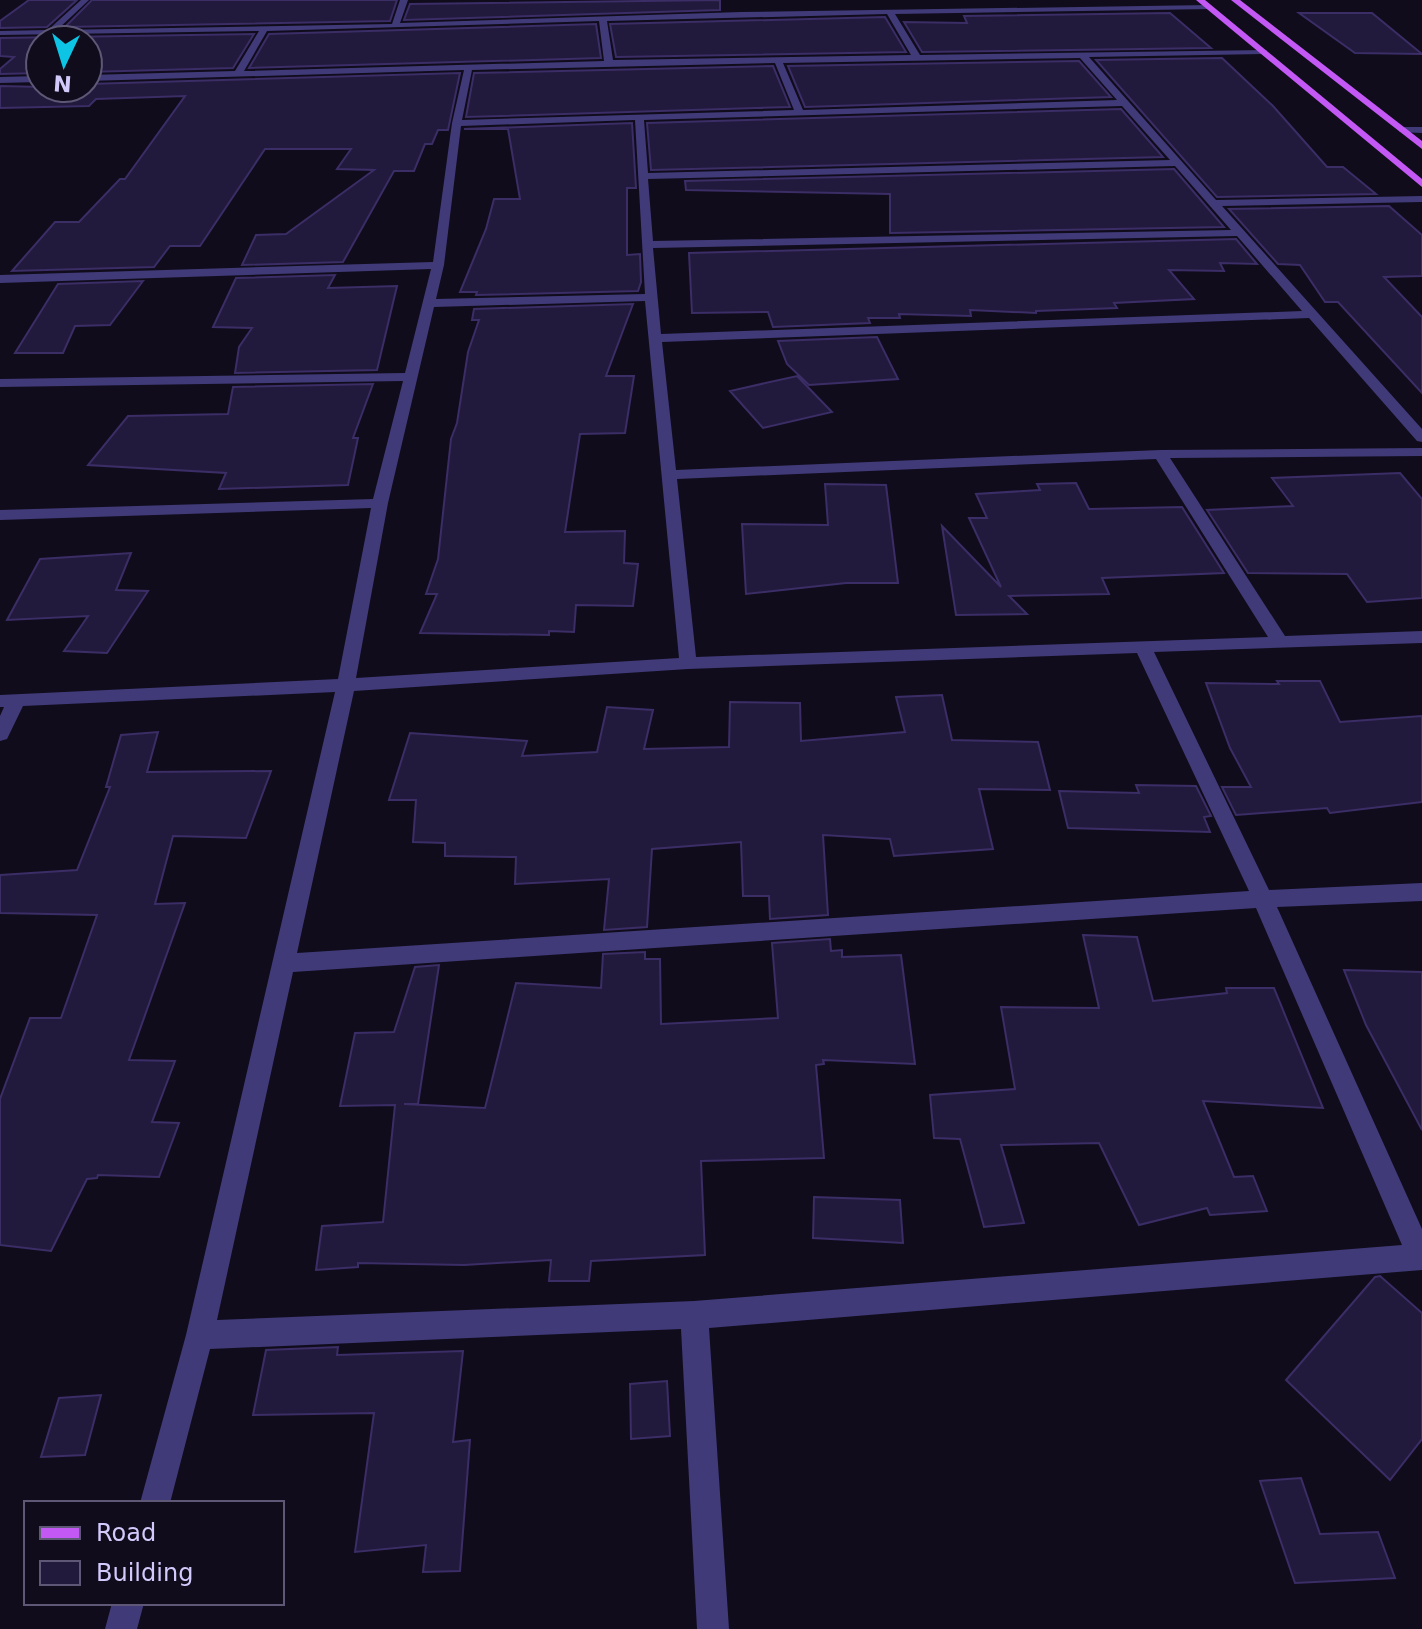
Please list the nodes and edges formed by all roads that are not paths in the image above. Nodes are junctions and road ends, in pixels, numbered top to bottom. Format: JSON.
{"nodes":[{"id":1,"x":85,"y":0,"type":"edge"},
{"id":2,"x":404,"y":0,"type":"edge"},
{"id":3,"x":1038,"y":0,"type":"edge"},
{"id":4,"x":1200,"y":0,"type":"edge"},
{"id":5,"x":1235,"y":0,"type":"edge"},
{"id":6,"x":1209,"y":7,"type":"junction"},
{"id":7,"x":1046,"y":9,"type":"junction"},
{"id":8,"x":890,"y":12,"type":"junction"},
{"id":9,"x":603,"y":19,"type":"junction"},
{"id":10,"x":59,"y":24,"type":"edge"},
{"id":11,"x":395,"y":26,"type":"junction"},
{"id":12,"x":265,"y":28,"type":"junction"},
{"id":13,"x":104,"y":31,"type":"edge"},
{"id":14,"x":0,"y":33,"type":"edge"},
{"id":15,"x":24,"y":33,"type":"edge"},
{"id":16,"x":1264,"y":52,"type":"junction"},
{"id":17,"x":1082,"y":55,"type":"junction"},
{"id":18,"x":917,"y":58,"type":"junction"},
{"id":19,"x":778,"y":60,"type":"junction"},
{"id":20,"x":609,"y":63,"type":"junction"},
{"id":21,"x":468,"y":69,"type":"junction"},
{"id":22,"x":237,"y":75,"type":"junction"},
{"id":23,"x":104,"y":78,"type":"edge"},
{"id":24,"x":24,"y":79,"type":"edge"},
{"id":25,"x":0,"y":80,"type":"edge"},
{"id":26,"x":1123,"y":103,"type":"junction"},
{"id":27,"x":800,"y":114,"type":"junction"},
{"id":28,"x":639,"y":117,"type":"junction"},
{"id":29,"x":457,"y":123,"type":"junction"},
{"id":30,"x":1402,"y":130,"type":"junction"},
{"id":31,"x":1422,"y":130,"type":"edge"},
{"id":32,"x":1422,"y":146,"type":"edge"},
{"id":33,"x":1177,"y":163,"type":"junction"},
{"id":34,"x":645,"y":176,"type":"junction"},
{"id":35,"x":1422,"y":184,"type":"edge"},
{"id":36,"x":1422,"y":199,"type":"edge"},
{"id":37,"x":1216,"y":203,"type":"junction"},
{"id":38,"x":1240,"y":233,"type":"junction"},
{"id":39,"x":647,"y":245,"type":"junction"},
{"id":40,"x":438,"y":265,"type":"junction"},
{"id":41,"x":1,"y":280,"type":"edge"},
{"id":42,"x":651,"y":297,"type":"junction"},
{"id":43,"x":429,"y":303,"type":"junction"},
{"id":44,"x":1310,"y":314,"type":"junction"},
{"id":45,"x":658,"y":338,"type":"junction"},
{"id":46,"x":410,"y":377,"type":"junction"},
{"id":47,"x":0,"y":383,"type":"edge"},
{"id":48,"x":1422,"y":438,"type":"edge"},
{"id":49,"x":1422,"y":452,"type":"edge"},
{"id":50,"x":1160,"y":454,"type":"junction"},
{"id":51,"x":671,"y":475,"type":"junction"},
{"id":52,"x":380,"y":503,"type":"junction"},
{"id":53,"x":0,"y":515,"type":"edge"},
{"id":54,"x":1422,"y":637,"type":"edge"},
{"id":55,"x":1280,"y":642,"type":"junction"},
{"id":56,"x":1144,"y":649,"type":"junction"},
{"id":57,"x":688,"y":663,"type":"junction"},
{"id":58,"x":346,"y":685,"type":"junction"},
{"id":59,"x":8,"y":700,"type":"edge"},
{"id":60,"x":0,"y":734,"type":"edge"},
{"id":61,"x":1422,"y":892,"type":"edge"},
{"id":62,"x":1263,"y":899,"type":"junction"},
{"id":63,"x":282,"y":963,"type":"junction"},
{"id":64,"x":1422,"y":1257,"type":"edge"},
{"id":65,"x":694,"y":1315,"type":"junction"},
{"id":66,"x":200,"y":1335,"type":"junction"},
{"id":67,"x":156,"y":1501,"type":"edge"},
{"id":68,"x":127,"y":1605,"type":"edge"},
{"id":69,"x":121,"y":1629,"type":"edge"},
{"id":70,"x":713,"y":1629,"type":"edge"}],
"edges":[{"from":1,"to":10,"type":"street"},
{"from":2,"to":11,"type":"street"},
{"from":3,"to":7,"type":"street"},
{"from":4,"to":6,"type":"main road"},
{"from":5,"to":30,"type":"main road"},
{"from":6,"to":7,"type":"street"},
{"from":6,"to":16,"type":"main road"},
{"from":7,"to":8,"type":"street"},
{"from":8,"to":9,"type":"street"},
{"from":8,"to":18,"type":"street"},
{"from":9,"to":11,"type":"street"},
{"from":9,"to":20,"type":"street"},
{"from":11,"to":12,"type":"street"},
{"from":12,"to":13,"type":"street"},
{"from":12,"to":22,"type":"street"},
{"from":14,"to":15,"type":"street"},
{"from":16,"to":17,"type":"street"},
{"from":16,"to":35,"type":"main road"},
{"from":17,"to":18,"type":"street"},
{"from":17,"to":26,"type":"street"},
{"from":18,"to":19,"type":"street"},
{"from":19,"to":20,"type":"street"},
{"from":19,"to":27,"type":"street"},
{"from":20,"to":21,"type":"street"},
{"from":21,"to":22,"type":"street"},
{"from":21,"to":29,"type":"street"},
{"from":22,"to":23,"type":"street"},
{"from":24,"to":25,"type":"street"},
{"from":26,"to":27,"type":"street"},
{"from":26,"to":33,"type":"street"},
{"from":27,"to":28,"type":"street"},
{"from":28,"to":29,"type":"street"},
{"from":28,"to":34,"type":"street"},
{"from":29,"to":40,"type":"street"},
{"from":30,"to":31,"type":"street"},
{"from":30,"to":32,"type":"main road"},
{"from":33,"to":34,"type":"street"},
{"from":33,"to":37,"type":"street"},
{"from":34,"to":39,"type":"street"},
{"from":36,"to":37,"type":"street"},
{"from":37,"to":38,"type":"street"},
{"from":38,"to":39,"type":"street"},
{"from":38,"to":44,"type":"street"},
{"from":39,"to":42,"type":"street"},
{"from":40,"to":41,"type":"street"},
{"from":40,"to":43,"type":"street"},
{"from":42,"to":43,"type":"street"},
{"from":42,"to":45,"type":"street"},
{"from":43,"to":46,"type":"street"},
{"from":44,"to":45,"type":"street"},
{"from":44,"to":48,"type":"street"},
{"from":45,"to":51,"type":"street"},
{"from":46,"to":47,"type":"street"},
{"from":46,"to":52,"type":"street"},
{"from":49,"to":50,"type":"street"},
{"from":50,"to":51,"type":"street"},
{"from":50,"to":55,"type":"street"},
{"from":51,"to":57,"type":"street"},
{"from":52,"to":53,"type":"street"},
{"from":52,"to":58,"type":"street"},
{"from":54,"to":55,"type":"street"},
{"from":55,"to":56,"type":"street"},
{"from":56,"to":57,"type":"street"},
{"from":56,"to":62,"type":"street"},
{"from":57,"to":58,"type":"street"},
{"from":58,"to":59,"type":"street"},
{"from":58,"to":63,"type":"street"},
{"from":59,"to":60,"type":"street"},
{"from":61,"to":62,"type":"street"},
{"from":62,"to":63,"type":"street"},
{"from":62,"to":64,"type":"street"},
{"from":63,"to":66,"type":"street"},
{"from":64,"to":65,"type":"street"},
{"from":65,"to":66,"type":"street"},
{"from":65,"to":70,"type":"street"},
{"from":66,"to":67,"type":"street"},
{"from":68,"to":69,"type":"street"}]}
